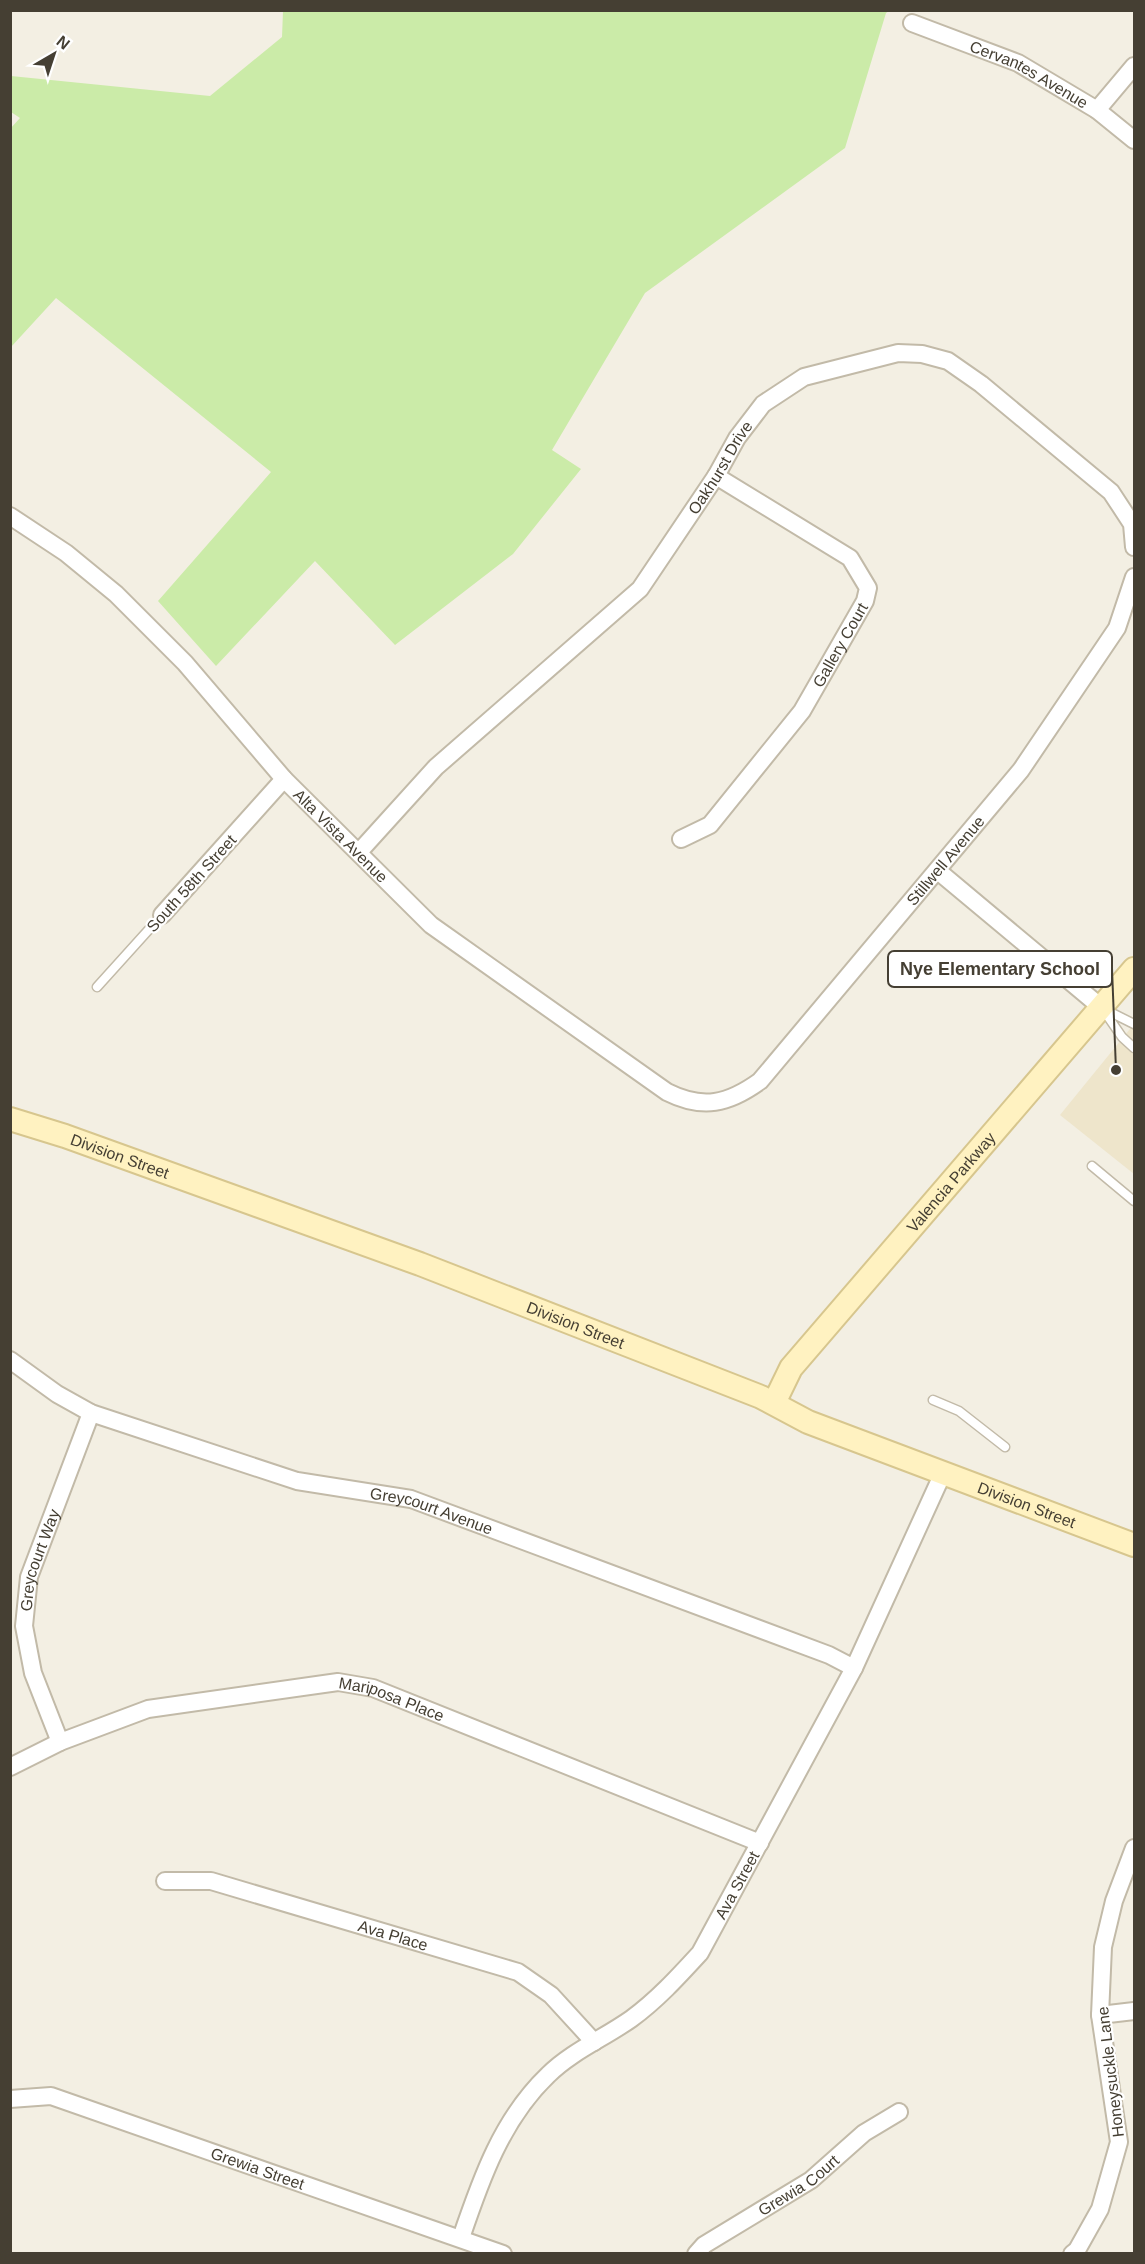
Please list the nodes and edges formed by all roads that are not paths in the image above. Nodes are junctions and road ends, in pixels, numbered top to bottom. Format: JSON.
{"nodes":[{"id":1,"x":912,"y":23,"type":"dead end"},
{"id":2,"x":1134,"y":66,"type":"edge"},
{"id":3,"x":1097,"y":110,"type":"junction"},
{"id":4,"x":1134,"y":140,"type":"edge"},
{"id":5,"x":716,"y":476,"type":"junction"},
{"id":6,"x":10,"y":516,"type":"edge"},
{"id":7,"x":1134,"y":540,"type":"edge"},
{"id":8,"x":1134,"y":577,"type":"edge"},
{"id":9,"x":285,"y":779,"type":"junction"},
{"id":10,"x":681,"y":839,"type":"dead end"},
{"id":11,"x":358,"y":852,"type":"junction"},
{"id":12,"x":938,"y":871,"type":"junction"},
{"id":13,"x":162,"y":915,"type":"joint"},
{"id":14,"x":1134,"y":969,"type":"edge"},
{"id":15,"x":97,"y":987,"type":"dead end"},
{"id":16,"x":1102,"y":1008,"type":"junction"},
{"id":17,"x":1134,"y":1024,"type":"edge"},
{"id":18,"x":1134,"y":1048,"type":"edge"},
{"id":19,"x":711,"y":1103,"type":"joint"},
{"id":20,"x":10,"y":1119,"type":"edge"},
{"id":21,"x":1092,"y":1166,"type":"dead end"},
{"id":22,"x":1134,"y":1201,"type":"edge"},
{"id":23,"x":10,"y":1360,"type":"edge"},
{"id":24,"x":933,"y":1400,"type":"dead end"},
{"id":25,"x":774,"y":1403,"type":"junction"},
{"id":26,"x":91,"y":1413,"type":"junction"},
{"id":27,"x":1005,"y":1447,"type":"dead end"},
{"id":28,"x":943,"y":1473,"type":"junction"},
{"id":29,"x":1134,"y":1545,"type":"edge"},
{"id":30,"x":854,"y":1668,"type":"junction"},
{"id":31,"x":60,"y":1742,"type":"junction"},
{"id":32,"x":10,"y":1767,"type":"edge"},
{"id":33,"x":760,"y":1843,"type":"junction"},
{"id":34,"x":1134,"y":1848,"type":"edge"},
{"id":35,"x":165,"y":1881,"type":"dead end"},
{"id":36,"x":1134,"y":2011,"type":"edge"},
{"id":37,"x":1100,"y":2015,"type":"junction"},
{"id":38,"x":594,"y":2042,"type":"junction"},
{"id":39,"x":10,"y":2099,"type":"edge"},
{"id":40,"x":899,"y":2112,"type":"dead end"},
{"id":41,"x":461,"y":2238,"type":"junction"},
{"id":42,"x":503,"y":2253,"type":"edge"},
{"id":43,"x":696,"y":2253,"type":"edge"},
{"id":44,"x":1072,"y":2253,"type":"edge"}],
"edges":[{"from":1,"to":3,"type":"street","name":"Cervantes Avenue"},
{"from":2,"to":3,"type":"street"},
{"from":3,"to":4,"type":"street","name":"Cervantes Avenue"},
{"from":5,"to":7,"type":"street","name":"Oakhurst Drive"},
{"from":5,"to":10,"type":"street","name":"Gallery Court"},
{"from":5,"to":11,"type":"street","name":"Oakhurst Drive"},
{"from":6,"to":9,"type":"street","name":"Alta Vista Avenue"},
{"from":8,"to":12,"type":"street","name":"Stillwell Avenue"},
{"from":9,"to":11,"type":"street","name":"Alta Vista Avenue"},
{"from":9,"to":13,"type":"street","name":"South 58th Street"},
{"from":11,"to":19,"type":"street","name":"Alta Vista Avenue"},
{"from":12,"to":16,"type":"street"},
{"from":12,"to":19,"type":"street","name":"Stillwell Avenue"},
{"from":13,"to":15,"type":"lane","name":"South 58th Street"},
{"from":14,"to":16,"type":"main road","name":"Valencia Parkway"},
{"from":16,"to":17,"type":"lane"},
{"from":16,"to":18,"type":"lane"},
{"from":16,"to":25,"type":"main road","name":"Valencia Parkway"},
{"from":20,"to":25,"type":"main road","name":"Division Street"},
{"from":21,"to":22,"type":"lane"},
{"from":23,"to":26,"type":"street","name":"Greycourt Avenue"},
{"from":24,"to":27,"type":"lane"},
{"from":25,"to":28,"type":"main road","name":"Division Street"},
{"from":26,"to":30,"type":"street","name":"Greycourt Avenue"},
{"from":26,"to":31,"type":"street","name":"Greycourt Way"},
{"from":28,"to":29,"type":"main road","name":"Division Street"},
{"from":28,"to":30,"type":"street","name":"Ava Street"},
{"from":30,"to":33,"type":"street","name":"Ava Street"},
{"from":31,"to":32,"type":"street","name":"Mariposa Place"},
{"from":31,"to":33,"type":"street","name":"Mariposa Place"},
{"from":33,"to":38,"type":"street","name":"Ava Street"},
{"from":34,"to":37,"type":"street","name":"Honeysuckle Lane"},
{"from":35,"to":38,"type":"street","name":"Ava Place"},
{"from":36,"to":37,"type":"street"},
{"from":37,"to":44,"type":"street","name":"Honeysuckle Lane"},
{"from":38,"to":41,"type":"street","name":"Ava Street"},
{"from":39,"to":41,"type":"street","name":"Grewia Street"},
{"from":40,"to":43,"type":"street","name":"Grewia Court"},
{"from":41,"to":42,"type":"street","name":"Grewia Street"}]}
